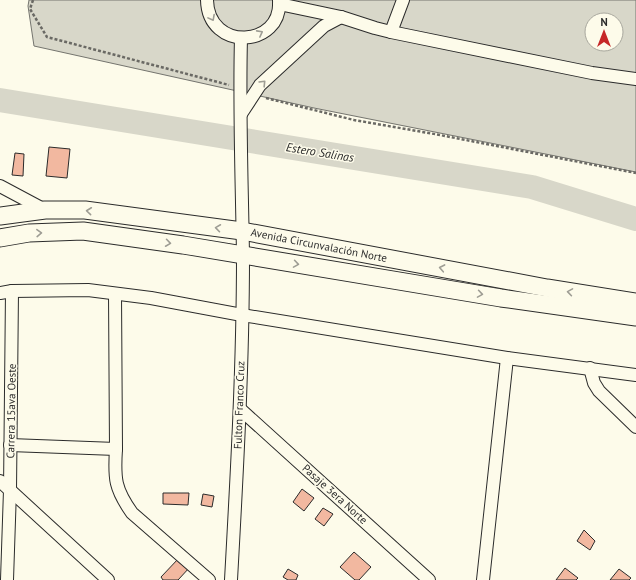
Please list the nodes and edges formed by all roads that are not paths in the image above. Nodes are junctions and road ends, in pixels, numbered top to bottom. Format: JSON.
{"nodes":[{"id":1,"x":207,"y":0,"type":"edge"},
{"id":2,"x":403,"y":0,"type":"edge"},
{"id":3,"x":279,"y":2,"type":"edge"},
{"id":4,"x":341,"y":17,"type":"junction"},
{"id":5,"x":391,"y":32,"type":"junction"},
{"id":6,"x":242,"y":38,"type":"junction"},
{"id":7,"x":636,"y":79,"type":"edge"},
{"id":8,"x":241,"y":114,"type":"junction"},
{"id":9,"x":0,"y":186,"type":"edge"},
{"id":10,"x":46,"y":210,"type":"junction"},
{"id":11,"x":0,"y":216,"type":"edge"},
{"id":12,"x":242,"y":231,"type":"junction"},
{"id":13,"x":0,"y":238,"type":"edge"},
{"id":14,"x":243,"y":256,"type":"junction"},
{"id":15,"x":12,"y":291,"type":"junction"},
{"id":16,"x":0,"y":293,"type":"edge"},
{"id":17,"x":115,"y":294,"type":"junction"},
{"id":18,"x":636,"y":302,"type":"edge"},
{"id":19,"x":599,"y":304,"type":"junction"},
{"id":20,"x":242,"y":315,"type":"junction"},
{"id":21,"x":636,"y":317,"type":"edge"},
{"id":22,"x":507,"y":358,"type":"junction"},
{"id":23,"x":590,"y":368,"type":"junction"},
{"id":24,"x":636,"y":375,"type":"edge"},
{"id":25,"x":240,"y":409,"type":"junction"},
{"id":26,"x":636,"y":427,"type":"edge"},
{"id":27,"x":10,"y":445,"type":"junction"},
{"id":28,"x":116,"y":450,"type":"junction"},
{"id":29,"x":0,"y":481,"type":"edge"},
{"id":30,"x":10,"y":490,"type":"junction"},
{"id":31,"x":7,"y":580,"type":"edge"},
{"id":32,"x":108,"y":580,"type":"edge"},
{"id":33,"x":209,"y":580,"type":"edge"},
{"id":34,"x":231,"y":580,"type":"edge"},
{"id":35,"x":429,"y":580,"type":"edge"},
{"id":36,"x":483,"y":580,"type":"edge"}],
"edges":[{"from":1,"to":6,"type":"street","one_way":true},
{"from":2,"to":5,"type":"street"},
{"from":3,"to":4,"type":"street"},
{"from":6,"to":3,"type":"street","one_way":true},
{"from":4,"to":5,"type":"street"},
{"from":8,"to":4,"type":"street","one_way":true},
{"from":5,"to":7,"type":"street"},
{"from":6,"to":8,"type":"street","name":"Fulton Franco Cruz"},
{"from":8,"to":12,"type":"street","name":"Fulton Franco Cruz"},
{"from":9,"to":10,"type":"street"},
{"from":10,"to":11,"type":"main road","name":"Avenida Circunvalación Norte"},
{"from":12,"to":10,"type":"main road","name":"Avenida Circunvalación Norte","one_way":true},
{"from":12,"to":14,"type":"street","name":"Fulton Franco Cruz"},
{"from":19,"to":12,"type":"main road","name":"Avenida Circunvalación Norte","one_way":true},
{"from":13,"to":14,"type":"main road","name":"Avenida Circunvalación Norte","one_way":true},
{"from":14,"to":19,"type":"main road","name":"Avenida Circunvalación Norte","one_way":true},
{"from":14,"to":20,"type":"street","name":"Fulton Franco Cruz"},
{"from":15,"to":16,"type":"street"},
{"from":15,"to":17,"type":"street"},
{"from":15,"to":27,"type":"street","name":"Carrera 15ava Oeste"},
{"from":17,"to":20,"type":"street"},
{"from":17,"to":28,"type":"street"},
{"from":18,"to":19,"type":"main road","name":"Avenida Circunvalación Norte"},
{"from":19,"to":21,"type":"main road","name":"Avenida Circunvalación Norte"},
{"from":20,"to":22,"type":"street"},
{"from":20,"to":25,"type":"street","name":"Fulton Franco Cruz"},
{"from":22,"to":23,"type":"street"},
{"from":22,"to":36,"type":"street"},
{"from":23,"to":24,"type":"street"},
{"from":23,"to":26,"type":"street"},
{"from":25,"to":34,"type":"street","name":"Fulton Franco Cruz"},
{"from":25,"to":35,"type":"street","name":"Pasaje 3era Norte"},
{"from":27,"to":28,"type":"street"},
{"from":27,"to":30,"type":"street","name":"Carrera 15ava Oeste"},
{"from":28,"to":33,"type":"street"},
{"from":29,"to":30,"type":"street"},
{"from":30,"to":31,"type":"street","name":"Carrera 15ava Oeste"},
{"from":30,"to":32,"type":"street"}]}
